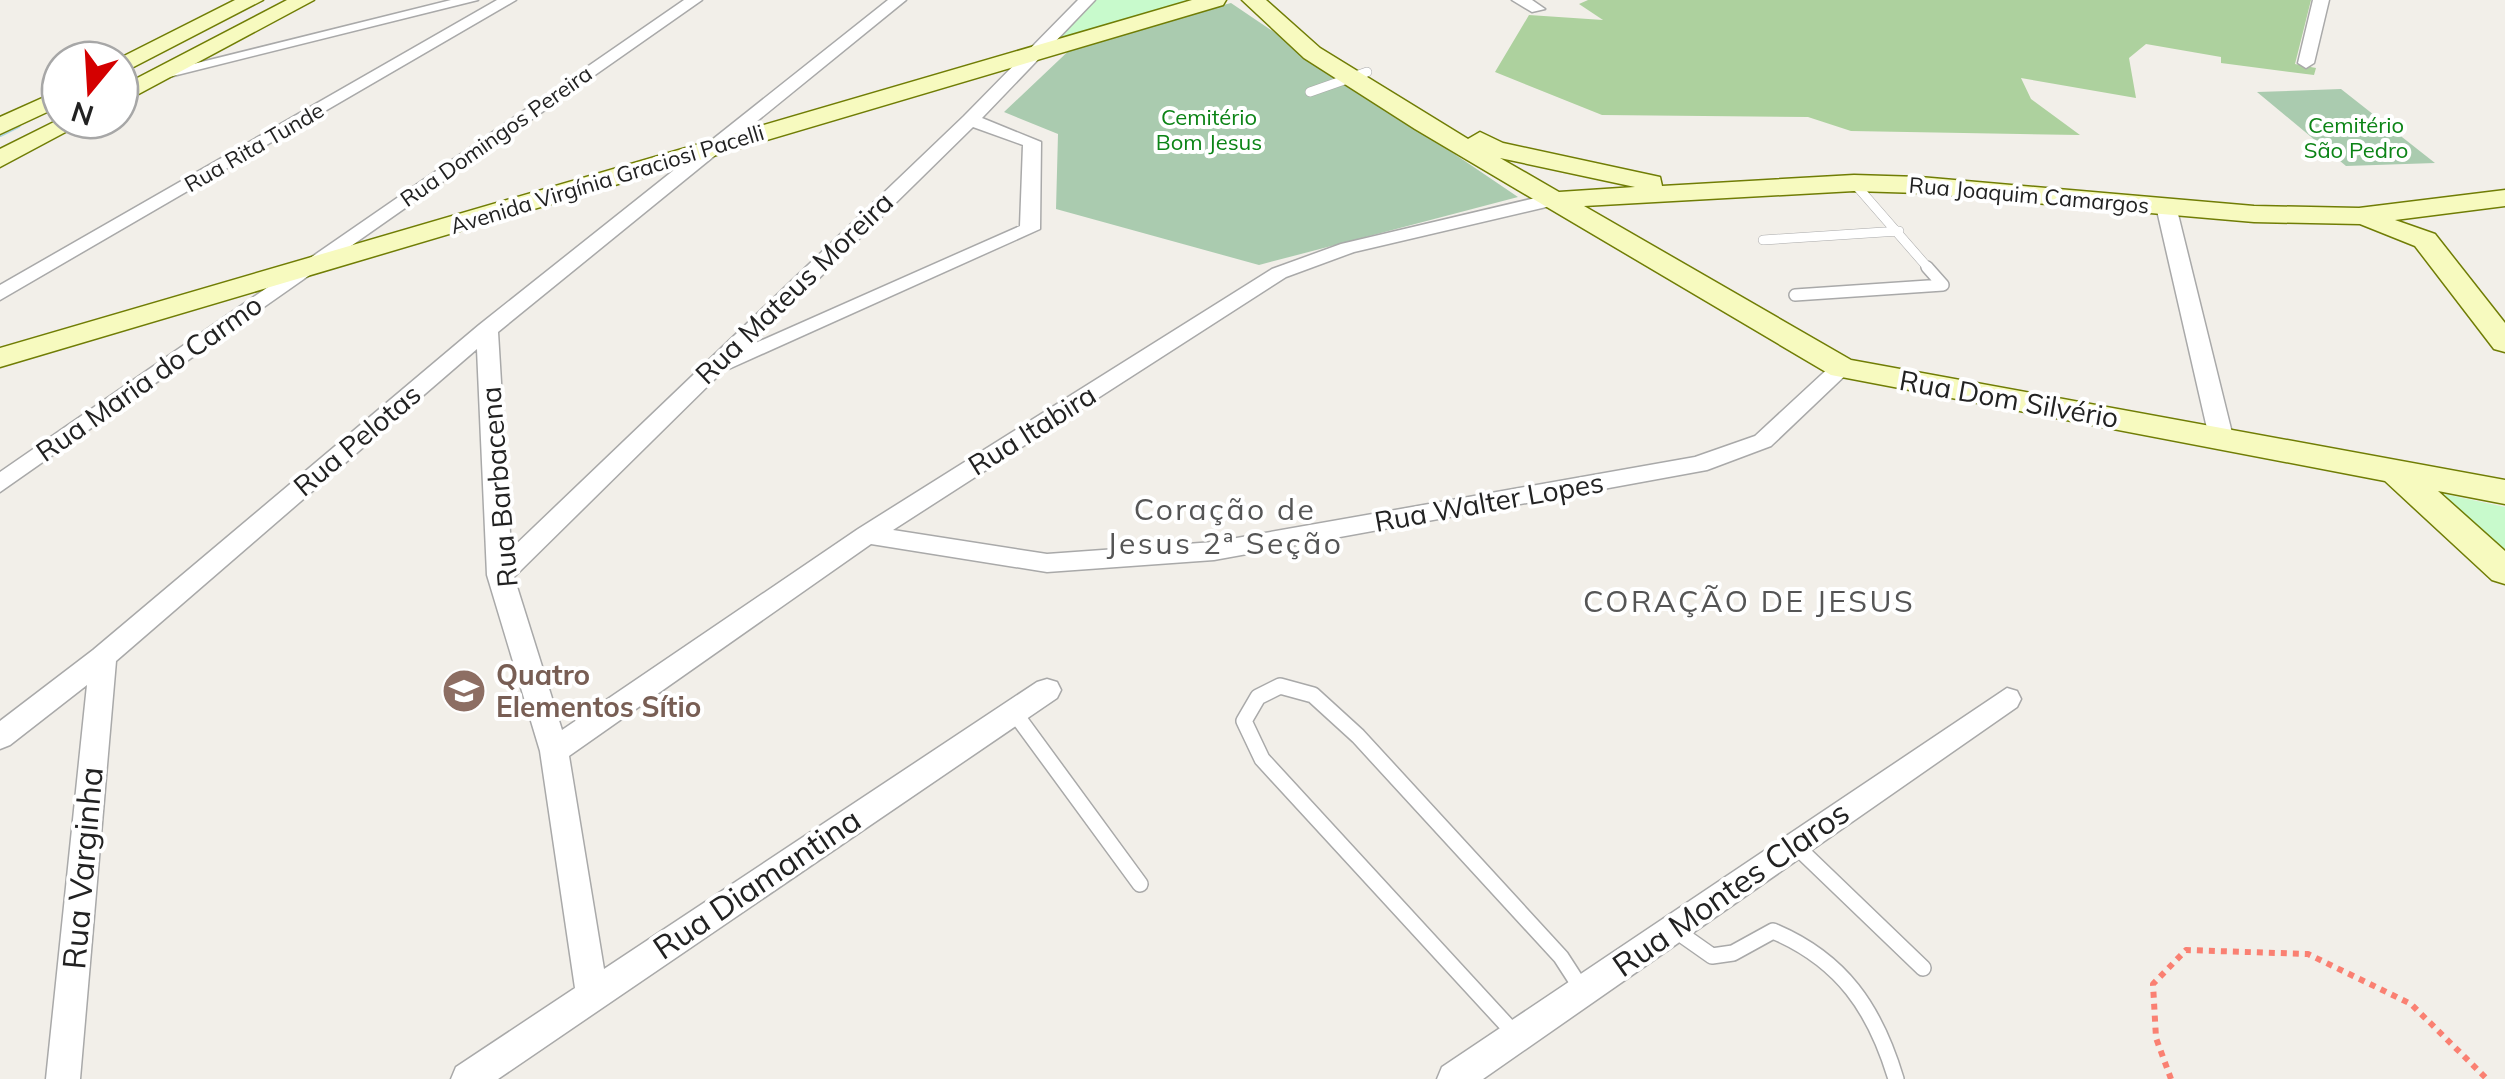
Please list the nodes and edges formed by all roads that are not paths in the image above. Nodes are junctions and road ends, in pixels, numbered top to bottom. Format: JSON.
{"nodes":[{"id":1,"x":252,"y":0,"type":"edge"},
{"id":2,"x":303,"y":0,"type":"edge"},
{"id":3,"x":470,"y":0,"type":"edge"},
{"id":4,"x":508,"y":0,"type":"edge"},
{"id":5,"x":694,"y":0,"type":"edge"},
{"id":6,"x":898,"y":0,"type":"edge"},
{"id":7,"x":1087,"y":0,"type":"edge"},
{"id":8,"x":1214,"y":0,"type":"edge"},
{"id":9,"x":1252,"y":0,"type":"edge"},
{"id":10,"x":1282,"y":0,"type":"edge"},
{"id":11,"x":1520,"y":0,"type":"edge"},
{"id":12,"x":2321,"y":0,"type":"edge"},
{"id":13,"x":1538,"y":10,"type":"dead end"},
{"id":14,"x":217,"y":46,"type":"junction"},
{"id":15,"x":256,"y":50,"type":"junction"},
{"id":16,"x":1034,"y":50,"type":"junction"},
{"id":17,"x":140,"y":57,"type":"edge"},
{"id":18,"x":2306,"y":63,"type":"dead end"},
{"id":19,"x":165,"y":73,"type":"junction"},
{"id":20,"x":1358,"y":74,"type":"junction"},
{"id":21,"x":140,"y":86,"type":"edge"},
{"id":22,"x":1310,"y":92,"type":"dead end"},
{"id":23,"x":40,"y":107,"type":"edge"},
{"id":24,"x":970,"y":120,"type":"junction"},
{"id":25,"x":0,"y":127,"type":"edge"},
{"id":26,"x":40,"y":139,"type":"edge"},
{"id":27,"x":717,"y":146,"type":"junction"},
{"id":28,"x":0,"y":160,"type":"edge"},
{"id":29,"x":1859,"y":188,"type":"junction"},
{"id":30,"x":1696,"y":193,"type":"junction"},
{"id":31,"x":2505,"y":198,"type":"edge"},
{"id":32,"x":1552,"y":200,"type":"junction"},
{"id":33,"x":2166,"y":206,"type":"junction"},
{"id":34,"x":2359,"y":216,"type":"junction"},
{"id":35,"x":1899,"y":232,"type":"junction"},
{"id":36,"x":1763,"y":240,"type":"dead end"},
{"id":37,"x":297,"y":273,"type":"junction"},
{"id":38,"x":0,"y":294,"type":"edge"},
{"id":39,"x":1794,"y":295,"type":"dead end"},
{"id":40,"x":487,"y":330,"type":"junction"},
{"id":41,"x":2505,"y":343,"type":"edge"},
{"id":42,"x":0,"y":358,"type":"edge"},
{"id":43,"x":1842,"y":368,"type":"junction"},
{"id":44,"x":703,"y":374,"type":"junction"},
{"id":45,"x":2221,"y":438,"type":"junction"},
{"id":46,"x":2395,"y":471,"type":"junction"},
{"id":47,"x":0,"y":484,"type":"edge"},
{"id":48,"x":2505,"y":492,"type":"edge"},
{"id":49,"x":867,"y":535,"type":"junction"},
{"id":50,"x":2505,"y":572,"type":"edge"},
{"id":51,"x":500,"y":574,"type":"junction"},
{"id":52,"x":103,"y":656,"type":"junction"},
{"id":53,"x":1047,"y":690,"type":"dead end"},
{"id":54,"x":2007,"y":699,"type":"dead end"},
{"id":55,"x":1014,"y":712,"type":"junction"},
{"id":56,"x":0,"y":737,"type":"edge"},
{"id":57,"x":554,"y":751,"type":"junction"},
{"id":58,"x":1795,"y":845,"type":"junction"},
{"id":59,"x":1140,"y":884,"type":"dead end"},
{"id":60,"x":1673,"y":928,"type":"junction"},
{"id":61,"x":1923,"y":968,"type":"dead end"},
{"id":62,"x":1583,"y":991,"type":"junction"},
{"id":63,"x":592,"y":994,"type":"junction"},
{"id":64,"x":1516,"y":1036,"type":"junction"},
{"id":65,"x":63,"y":1079,"type":"edge"},
{"id":66,"x":468,"y":1079,"type":"edge"},
{"id":67,"x":1454,"y":1079,"type":"edge"},
{"id":68,"x":1896,"y":1079,"type":"edge"}],
"edges":[{"from":1,"to":17,"type":"street"},
{"from":2,"to":14,"type":"street"},
{"from":3,"to":15,"type":"street"},
{"from":4,"to":38,"type":"street","name":"Rua Rita Tunde"},
{"from":5,"to":37,"type":"street","name":"Rua Domingos Pereira"},
{"from":6,"to":27,"type":"street","name":"Rua Pelotas"},
{"from":7,"to":16,"type":"street","name":"Rua Mateus Moreira"},
{"from":8,"to":16,"type":"street","name":"Avenida Virgínia Graciosi Pacelli"},
{"from":9,"to":20,"type":"street"},
{"from":10,"to":20,"type":"street"},
{"from":11,"to":13,"type":"street"},
{"from":12,"to":18,"type":"street"},
{"from":14,"to":15,"type":"street"},
{"from":14,"to":19,"type":"street"},
{"from":15,"to":19,"type":"street"},
{"from":16,"to":24,"type":"street","name":"Rua Mateus Moreira"},
{"from":16,"to":27,"type":"street","name":"Avenida Virgínia Graciosi Pacelli"},
{"from":19,"to":21,"type":"street"},
{"from":20,"to":22,"type":"lane"},
{"from":20,"to":30,"type":"street"},
{"from":20,"to":32,"type":"street","name":"Rua Dom Silvério"},
{"from":23,"to":25,"type":"street"},
{"from":24,"to":44,"type":"street","name":"Rua Mateus Moreira"},
{"from":24,"to":44,"type":"street"},
{"from":26,"to":28,"type":"street"},
{"from":27,"to":37,"type":"street","name":"Avenida Virgínia Graciosi Pacelli"},
{"from":27,"to":40,"type":"street","name":"Rua Pelotas"},
{"from":29,"to":30,"type":"street","name":"Rua Joaquim Camargos"},
{"from":29,"to":33,"type":"street","name":"Rua Joaquim Camargos"},
{"from":29,"to":35,"type":"lane"},
{"from":30,"to":32,"type":"street","name":"Rua Joaquim Camargos"},
{"from":31,"to":34,"type":"street","name":"Rua Joaquim Camargos"},
{"from":32,"to":43,"type":"street","name":"Rua Dom Silvério"},
{"from":32,"to":49,"type":"street","name":"Rua Itabira"},
{"from":33,"to":34,"type":"street","name":"Rua Joaquim Camargos"},
{"from":33,"to":45,"type":"street"},
{"from":34,"to":41,"type":"street"},
{"from":35,"to":36,"type":"lane"},
{"from":35,"to":39,"type":"lane"},
{"from":37,"to":42,"type":"street","name":"Avenida Virgínia Graciosi Pacelli"},
{"from":37,"to":47,"type":"street","name":"Rua Maria do Carmo"},
{"from":40,"to":51,"type":"street","name":"Rua Barbacena"},
{"from":40,"to":52,"type":"street","name":"Rua Pelotas"},
{"from":43,"to":45,"type":"street","name":"Rua Dom Silvério"},
{"from":43,"to":49,"type":"street","name":"Rua Walter Lopes"},
{"from":44,"to":51,"type":"street","name":"Rua Mateus Moreira"},
{"from":45,"to":46,"type":"street","name":"Rua Dom Silvério"},
{"from":46,"to":48,"type":"street","name":"Rua Dom Silvério"},
{"from":46,"to":50,"type":"street"},
{"from":49,"to":57,"type":"street","name":"Rua Itabira"},
{"from":51,"to":57,"type":"street","name":"Rua Barbacena"},
{"from":52,"to":56,"type":"street","name":"Rua Pelotas"},
{"from":52,"to":65,"type":"street","name":"Rua Varginha"},
{"from":53,"to":55,"type":"street","name":"Rua Diamantina"},
{"from":54,"to":58,"type":"street","name":"Rua Montes Claros"},
{"from":55,"to":59,"type":"lane"},
{"from":55,"to":63,"type":"street","name":"Rua Diamantina"},
{"from":57,"to":63,"type":"street","name":"Rua Barbacena"},
{"from":58,"to":60,"type":"street","name":"Rua Montes Claros"},
{"from":58,"to":61,"type":"lane"},
{"from":60,"to":62,"type":"street","name":"Rua Montes Claros"},
{"from":60,"to":68,"type":"lane"},
{"from":62,"to":64,"type":"street","name":"Rua Montes Claros"},
{"from":62,"to":64,"type":"lane"},
{"from":63,"to":66,"type":"street","name":"Rua Diamantina"},
{"from":64,"to":67,"type":"street","name":"Rua Montes Claros"}]}
